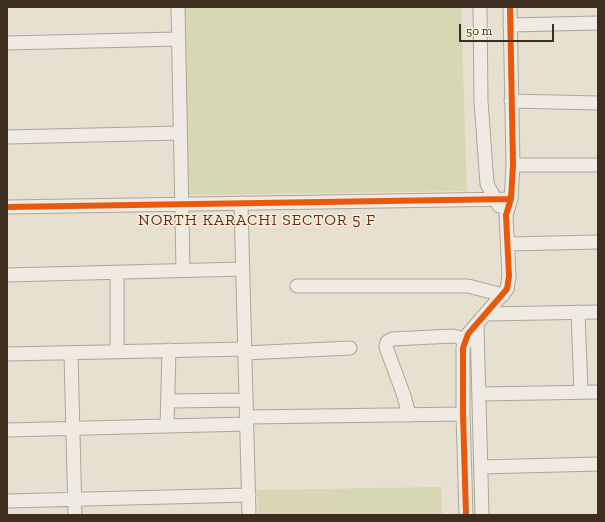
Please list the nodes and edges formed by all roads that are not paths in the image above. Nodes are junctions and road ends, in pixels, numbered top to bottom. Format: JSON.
{"nodes":[{"id":1,"x":178,"y":7,"type":"edge"},
{"id":2,"x":480,"y":7,"type":"edge"},
{"id":3,"x":510,"y":7,"type":"edge"},
{"id":4,"x":598,"y":23,"type":"edge"},
{"id":5,"x":510,"y":25,"type":"junction"},
{"id":6,"x":178,"y":39,"type":"junction"},
{"id":7,"x":7,"y":43,"type":"edge"},
{"id":8,"x":511,"y":101,"type":"junction"},
{"id":9,"x":598,"y":103,"type":"edge"},
{"id":10,"x":180,"y":133,"type":"junction"},
{"id":11,"x":7,"y":137,"type":"edge"},
{"id":12,"x":513,"y":165,"type":"junction"},
{"id":13,"x":598,"y":165,"type":"edge"},
{"id":14,"x":511,"y":199,"type":"junction"},
{"id":15,"x":494,"y":200,"type":"junction"},
{"id":16,"x":241,"y":203,"type":"junction"},
{"id":17,"x":181,"y":204,"type":"junction"},
{"id":18,"x":7,"y":207,"type":"edge"},
{"id":19,"x":506,"y":215,"type":"junction"},
{"id":20,"x":598,"y":242,"type":"edge"},
{"id":21,"x":508,"y":244,"type":"junction"},
{"id":22,"x":243,"y":269,"type":"junction"},
{"id":23,"x":183,"y":270,"type":"junction"},
{"id":24,"x":116,"y":272,"type":"junction"},
{"id":25,"x":7,"y":275,"type":"edge"},
{"id":26,"x":297,"y":286,"type":"dead end"},
{"id":27,"x":503,"y":295,"type":"junction"},
{"id":28,"x":578,"y":312,"type":"junction"},
{"id":29,"x":598,"y":312,"type":"edge"},
{"id":30,"x":487,"y":314,"type":"junction"},
{"id":31,"x":478,"y":325,"type":"junction"},
{"id":32,"x":466,"y":339,"type":"junction"},
{"id":33,"x":350,"y":348,"type":"dead end"},
{"id":34,"x":169,"y":350,"type":"junction"},
{"id":35,"x":245,"y":351,"type":"junction"},
{"id":36,"x":117,"y":352,"type":"junction"},
{"id":37,"x":71,"y":353,"type":"junction"},
{"id":38,"x":7,"y":354,"type":"edge"},
{"id":39,"x":580,"y":392,"type":"junction"},
{"id":40,"x":598,"y":392,"type":"edge"},
{"id":41,"x":480,"y":394,"type":"junction"},
{"id":42,"x":246,"y":400,"type":"junction"},
{"id":43,"x":168,"y":401,"type":"junction"},
{"id":44,"x":463,"y":414,"type":"junction"},
{"id":45,"x":409,"y":415,"type":"junction"},
{"id":46,"x":247,"y":421,"type":"junction"},
{"id":47,"x":167,"y":426,"type":"junction"},
{"id":48,"x":73,"y":428,"type":"junction"},
{"id":49,"x":7,"y":430,"type":"edge"},
{"id":50,"x":598,"y":464,"type":"edge"},
{"id":51,"x":481,"y":467,"type":"junction"},
{"id":52,"x":249,"y":495,"type":"junction"},
{"id":53,"x":74,"y":499,"type":"junction"},
{"id":54,"x":7,"y":501,"type":"edge"},
{"id":55,"x":75,"y":515,"type":"edge"},
{"id":56,"x":249,"y":515,"type":"edge"},
{"id":57,"x":466,"y":515,"type":"edge"},
{"id":58,"x":482,"y":515,"type":"edge"}],
"edges":[{"from":1,"to":6,"type":"street"},
{"from":2,"to":15,"type":"street"},
{"from":3,"to":5,"type":"street"},
{"from":4,"to":5,"type":"street"},
{"from":5,"to":8,"type":"street"},
{"from":6,"to":7,"type":"street"},
{"from":6,"to":10,"type":"street"},
{"from":8,"to":9,"type":"street"},
{"from":8,"to":12,"type":"street"},
{"from":10,"to":11,"type":"street"},
{"from":10,"to":17,"type":"street"},
{"from":12,"to":13,"type":"street"},
{"from":12,"to":14,"type":"street"},
{"from":14,"to":15,"type":"street"},
{"from":14,"to":19,"type":"street"},
{"from":15,"to":16,"type":"street"},
{"from":15,"to":19,"type":"street"},
{"from":16,"to":17,"type":"street"},
{"from":16,"to":22,"type":"street"},
{"from":17,"to":18,"type":"street"},
{"from":17,"to":23,"type":"street"},
{"from":19,"to":21,"type":"street"},
{"from":20,"to":21,"type":"street"},
{"from":21,"to":27,"type":"street"},
{"from":22,"to":23,"type":"street"},
{"from":22,"to":35,"type":"street"},
{"from":23,"to":24,"type":"street"},
{"from":24,"to":25,"type":"street"},
{"from":24,"to":36,"type":"street"},
{"from":26,"to":27,"type":"street"},
{"from":27,"to":30,"type":"street"},
{"from":28,"to":29,"type":"street"},
{"from":28,"to":30,"type":"street"},
{"from":28,"to":39,"type":"street"},
{"from":30,"to":31,"type":"street"},
{"from":31,"to":32,"type":"street"},
{"from":31,"to":41,"type":"street"},
{"from":32,"to":44,"type":"street"},
{"from":32,"to":45,"type":"street"},
{"from":33,"to":35,"type":"street"},
{"from":34,"to":35,"type":"street"},
{"from":34,"to":36,"type":"street"},
{"from":34,"to":43,"type":"street"},
{"from":35,"to":42,"type":"street"},
{"from":36,"to":37,"type":"street"},
{"from":37,"to":38,"type":"street"},
{"from":37,"to":48,"type":"street"},
{"from":39,"to":40,"type":"street"},
{"from":39,"to":41,"type":"street"},
{"from":41,"to":51,"type":"street"},
{"from":42,"to":43,"type":"street"},
{"from":42,"to":46,"type":"street"},
{"from":43,"to":47,"type":"street"},
{"from":44,"to":45,"type":"street"},
{"from":44,"to":57,"type":"street"},
{"from":45,"to":46,"type":"street"},
{"from":46,"to":47,"type":"street"},
{"from":46,"to":52,"type":"street"},
{"from":47,"to":48,"type":"street"},
{"from":48,"to":49,"type":"street"},
{"from":48,"to":53,"type":"street"},
{"from":50,"to":51,"type":"street"},
{"from":51,"to":58,"type":"street"},
{"from":52,"to":53,"type":"street"},
{"from":52,"to":56,"type":"street"},
{"from":53,"to":54,"type":"street"},
{"from":53,"to":55,"type":"street"}]}
